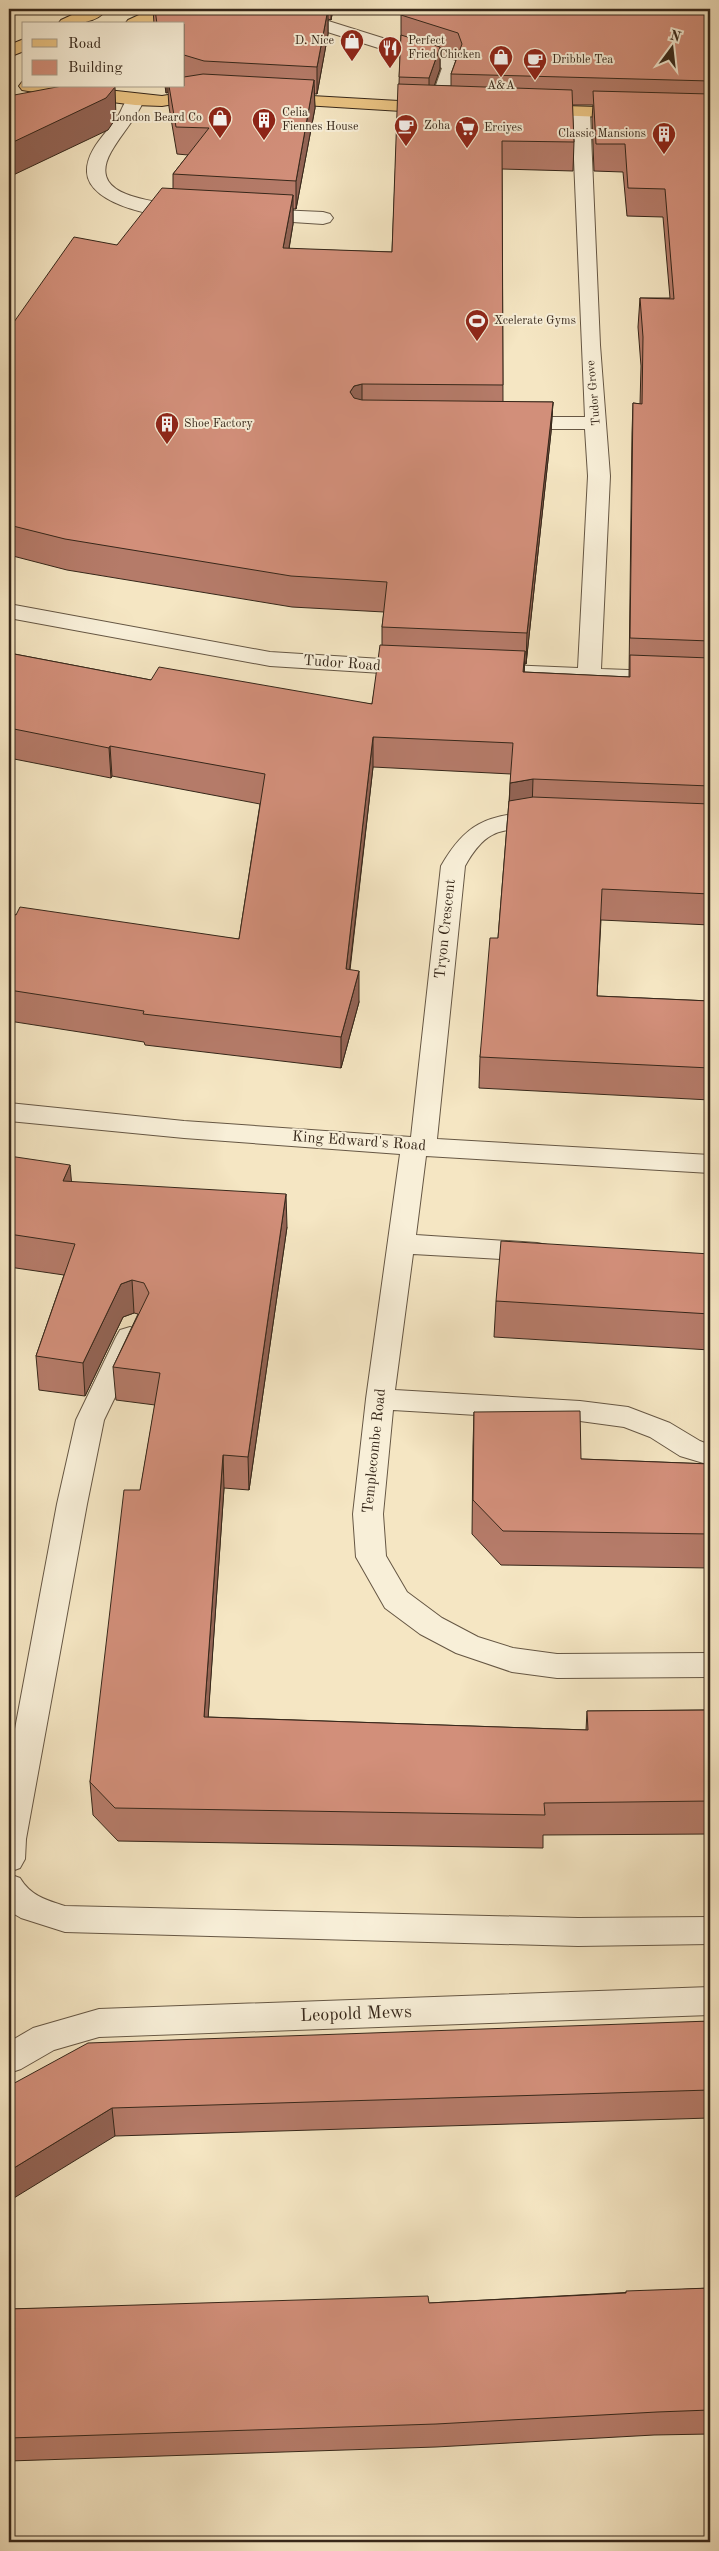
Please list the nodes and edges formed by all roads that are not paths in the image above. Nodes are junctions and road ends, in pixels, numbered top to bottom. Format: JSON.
{"nodes":[{"id":1,"x":98,"y":9,"type":"edge"},
{"id":2,"x":165,"y":9,"type":"edge"},
{"id":3,"x":273,"y":9,"type":"edge"},
{"id":4,"x":71,"y":22,"type":"edge"},
{"id":5,"x":138,"y":22,"type":"edge"},
{"id":6,"x":22,"y":45,"type":"edge"},
{"id":7,"x":9,"y":52,"type":"edge"},
{"id":8,"x":9,"y":61,"type":"edge"},
{"id":9,"x":22,"y":64,"type":"edge"},
{"id":10,"x":55,"y":88,"type":"edge"},
{"id":11,"x":184,"y":88,"type":"edge"},
{"id":12,"x":256,"y":98,"type":"edge"},
{"id":13,"x":135,"y":100,"type":"junction"},
{"id":14,"x":437,"y":108,"type":"junction"},
{"id":15,"x":456,"y":108,"type":"edge"},
{"id":16,"x":72,"y":110,"type":"edge"},
{"id":17,"x":514,"y":110,"type":"edge"},
{"id":18,"x":581,"y":112,"type":"junction"},
{"id":19,"x":645,"y":113,"type":"edge"},
{"id":20,"x":201,"y":212,"type":"edge"},
{"id":21,"x":238,"y":214,"type":"edge"},
{"id":22,"x":323,"y":218,"type":"dead end"},
{"id":23,"x":499,"y":422,"type":"edge"},
{"id":24,"x":597,"y":423,"type":"junction"},
{"id":25,"x":9,"y":612,"type":"edge"},
{"id":26,"x":440,"y":669,"type":"edge"},
{"id":27,"x":470,"y":670,"type":"edge"},
{"id":28,"x":589,"y":674,"type":"junction"},
{"id":29,"x":710,"y":680,"type":"edge"},
{"id":30,"x":562,"y":820,"type":"edge"},
{"id":31,"x":9,"y":1112,"type":"edge"},
{"id":32,"x":418,"y":1147,"type":"junction"},
{"id":33,"x":710,"y":1164,"type":"edge"},
{"id":34,"x":401,"y":1244,"type":"junction"},
{"id":35,"x":562,"y":1253,"type":"edge"},
{"id":36,"x":135,"y":1325,"type":"edge"},
{"id":37,"x":380,"y":1398,"type":"junction"},
{"id":38,"x":710,"y":1455,"type":"edge"},
{"id":39,"x":710,"y":1665,"type":"edge"},
{"id":40,"x":9,"y":1859,"type":"edge"},
{"id":41,"x":9,"y":1887,"type":"edge"},
{"id":42,"x":710,"y":1931,"type":"edge"},
{"id":43,"x":710,"y":2000,"type":"edge"},
{"id":44,"x":9,"y":2060,"type":"edge"}],
"edges":[{"from":1,"to":4,"type":"main road"},
{"from":2,"to":5,"type":"main road"},
{"from":3,"to":14,"type":"street"},
{"from":6,"to":7,"type":"main road"},
{"from":8,"to":9,"type":"main road"},
{"from":10,"to":13,"type":"main road"},
{"from":11,"to":13,"type":"main road"},
{"from":12,"to":14,"type":"main road"},
{"from":13,"to":16,"type":"main road"},
{"from":13,"to":20,"type":"street"},
{"from":14,"to":15,"type":"main road"},
{"from":17,"to":18,"type":"main road"},
{"from":18,"to":19,"type":"main road"},
{"from":18,"to":24,"type":"street","name":"Tudor Grove"},
{"from":21,"to":22,"type":"street"},
{"from":23,"to":24,"type":"street"},
{"from":24,"to":28,"type":"street","name":"Tudor Grove"},
{"from":25,"to":26,"type":"street","name":"Tudor Road"},
{"from":27,"to":28,"type":"street"},
{"from":28,"to":29,"type":"street"},
{"from":30,"to":32,"type":"street","name":"Tryon Crescent"},
{"from":31,"to":32,"type":"street","name":"King Edward's Road"},
{"from":32,"to":33,"type":"street","name":"King Edward's Road"},
{"from":32,"to":34,"type":"street","name":"Templecombe Road"},
{"from":34,"to":35,"type":"street"},
{"from":34,"to":37,"type":"street","name":"Templecombe Road"},
{"from":36,"to":40,"type":"street"},
{"from":37,"to":38,"type":"street"},
{"from":37,"to":39,"type":"street","name":"Templecombe Road"},
{"from":41,"to":42,"type":"street"},
{"from":43,"to":44,"type":"street","name":"Leopold Mews"}]}
